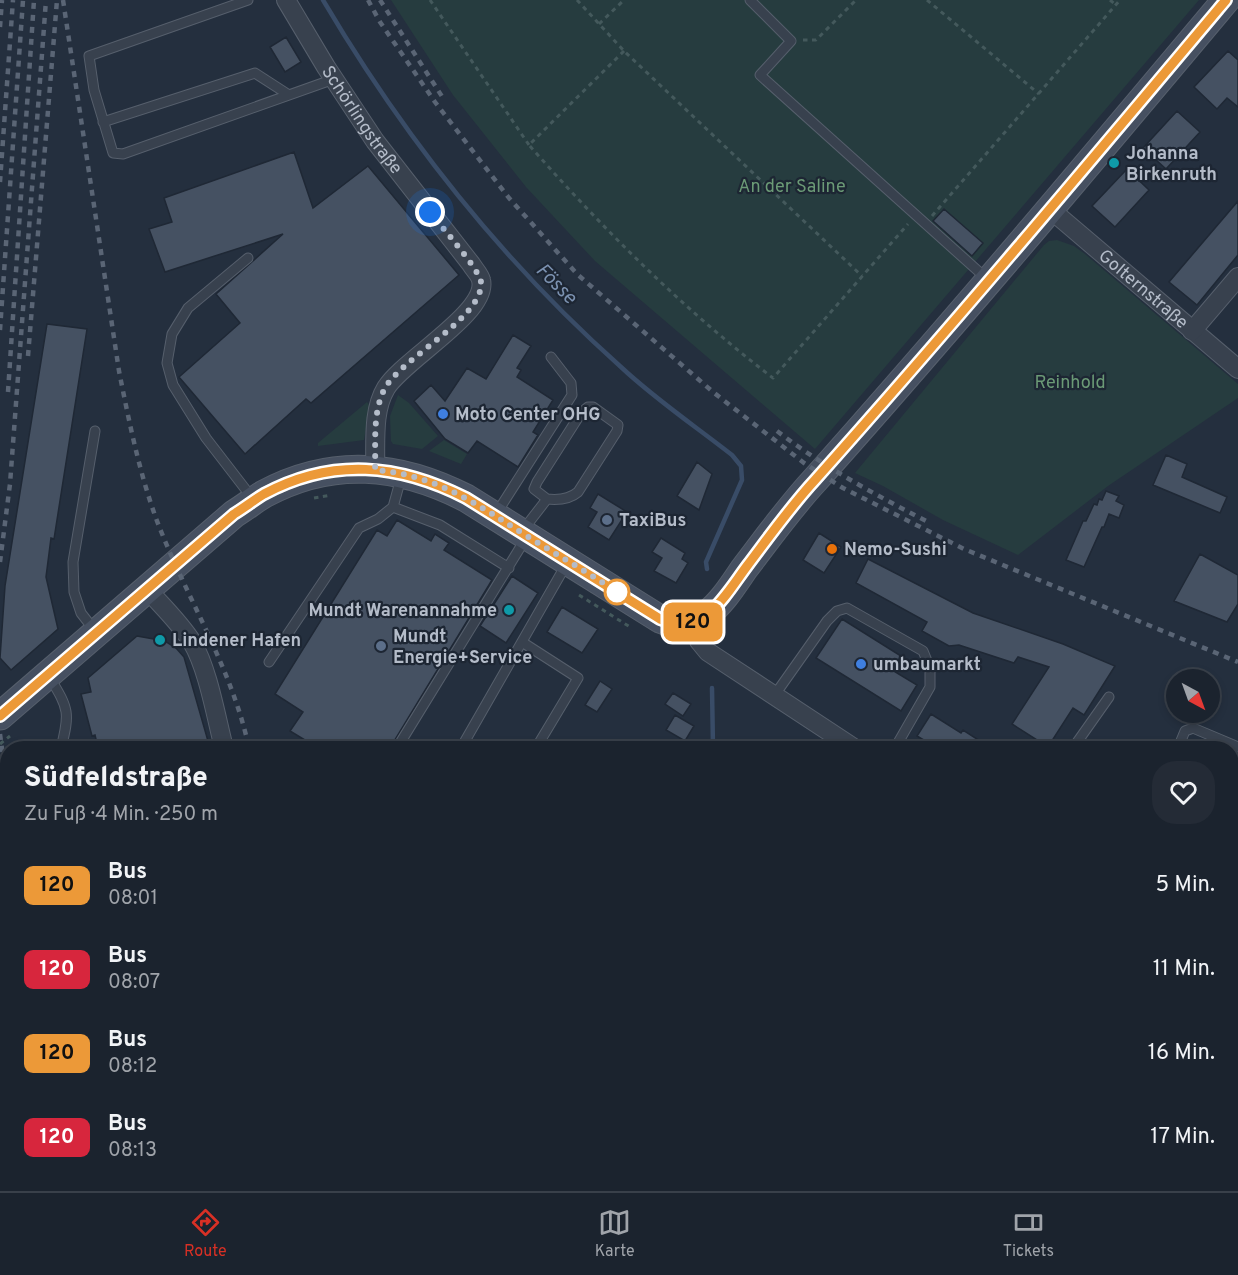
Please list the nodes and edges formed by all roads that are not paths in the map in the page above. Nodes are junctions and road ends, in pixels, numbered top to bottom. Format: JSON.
{"nodes":[{"id":1,"x":248,"y":0,"type":"edge"},
{"id":2,"x":286,"y":0,"type":"edge"},
{"id":3,"x":750,"y":0,"type":"edge"},
{"id":4,"x":1226,"y":0,"type":"edge"},
{"id":5,"x":334,"y":79,"type":"junction"},
{"id":6,"x":289,"y":95,"type":"junction"},
{"id":7,"x":103,"y":122,"type":"junction"},
{"id":8,"x":1050,"y":209,"type":"junction"},
{"id":9,"x":248,"y":258,"type":"dead end"},
{"id":10,"x":1238,"y":277,"type":"edge"},
{"id":11,"x":989,"y":281,"type":"junction"},
{"id":12,"x":1192,"y":331,"type":"junction"},
{"id":13,"x":551,"y":357,"type":"dead end"},
{"id":14,"x":1238,"y":369,"type":"edge"},
{"id":15,"x":95,"y":431,"type":"dead end"},
{"id":16,"x":375,"y":470,"type":"junction"},
{"id":17,"x":402,"y":473,"type":"junction"},
{"id":18,"x":547,"y":499,"type":"junction"},
{"id":19,"x":254,"y":501,"type":"junction"},
{"id":20,"x":393,"y":507,"type":"junction"},
{"id":21,"x":495,"y":516,"type":"junction"},
{"id":22,"x":524,"y":534,"type":"junction"},
{"id":23,"x":568,"y":561,"type":"junction"},
{"id":24,"x":509,"y":568,"type":"junction"},
{"id":25,"x":147,"y":589,"type":"junction"},
{"id":26,"x":694,"y":622,"type":"junction"},
{"id":27,"x":97,"y":632,"type":"junction"},
{"id":28,"x":522,"y":642,"type":"junction"},
{"id":29,"x":268,"y":662,"type":"dead end"},
{"id":30,"x":48,"y":675,"type":"junction"},
{"id":31,"x":774,"y":696,"type":"junction"},
{"id":32,"x":1109,"y":697,"type":"dead end"},
{"id":33,"x":0,"y":717,"type":"edge"},
{"id":34,"x":63,"y":741,"type":"edge"},
{"id":35,"x":222,"y":741,"type":"edge"},
{"id":36,"x":401,"y":741,"type":"edge"},
{"id":37,"x":465,"y":741,"type":"edge"},
{"id":38,"x":540,"y":741,"type":"edge"},
{"id":39,"x":840,"y":741,"type":"edge"},
{"id":40,"x":900,"y":741,"type":"edge"},
{"id":41,"x":1078,"y":741,"type":"edge"},
{"id":42,"x":1181,"y":741,"type":"edge"},
{"id":43,"x":1215,"y":741,"type":"edge"}],
"edges":[{"from":1,"to":7,"type":"lane"},
{"from":2,"to":5,"type":"street","name":"Schörlingstraße"},
{"from":3,"to":11,"type":"lane"},
{"from":4,"to":8,"type":"street"},
{"from":5,"to":6,"type":"lane"},
{"from":5,"to":16,"type":"street","name":"Schörlingstraße"},
{"from":6,"to":7,"type":"lane"},
{"from":6,"to":7,"type":"lane"},
{"from":8,"to":11,"type":"street"},
{"from":8,"to":12,"type":"street","name":"Golternstraße"},
{"from":9,"to":19,"type":"lane"},
{"from":10,"to":12,"type":"street"},
{"from":11,"to":26,"type":"street"},
{"from":12,"to":14,"type":"street","name":"Golternstraße"},
{"from":13,"to":21,"type":"lane"},
{"from":15,"to":27,"type":"lane"},
{"from":16,"to":17,"type":"street"},
{"from":16,"to":19,"type":"street"},
{"from":17,"to":20,"type":"lane"},
{"from":17,"to":21,"type":"street"},
{"from":18,"to":18,"type":"lane"},
{"from":18,"to":22,"type":"lane"},
{"from":19,"to":25,"type":"street"},
{"from":20,"to":24,"type":"lane"},
{"from":20,"to":29,"type":"lane"},
{"from":21,"to":22,"type":"street"},
{"from":22,"to":23,"type":"street"},
{"from":22,"to":24,"type":"lane"},
{"from":23,"to":26,"type":"street"},
{"from":23,"to":28,"type":"lane"},
{"from":24,"to":36,"type":"lane"},
{"from":25,"to":27,"type":"street"},
{"from":25,"to":35,"type":"street"},
{"from":26,"to":31,"type":"street"},
{"from":27,"to":30,"type":"street"},
{"from":28,"to":37,"type":"lane"},
{"from":28,"to":38,"type":"lane"},
{"from":30,"to":33,"type":"street"},
{"from":30,"to":34,"type":"lane"},
{"from":31,"to":39,"type":"street"},
{"from":31,"to":40,"type":"lane"},
{"from":32,"to":41,"type":"lane"},
{"from":42,"to":43,"type":"lane"}]}
